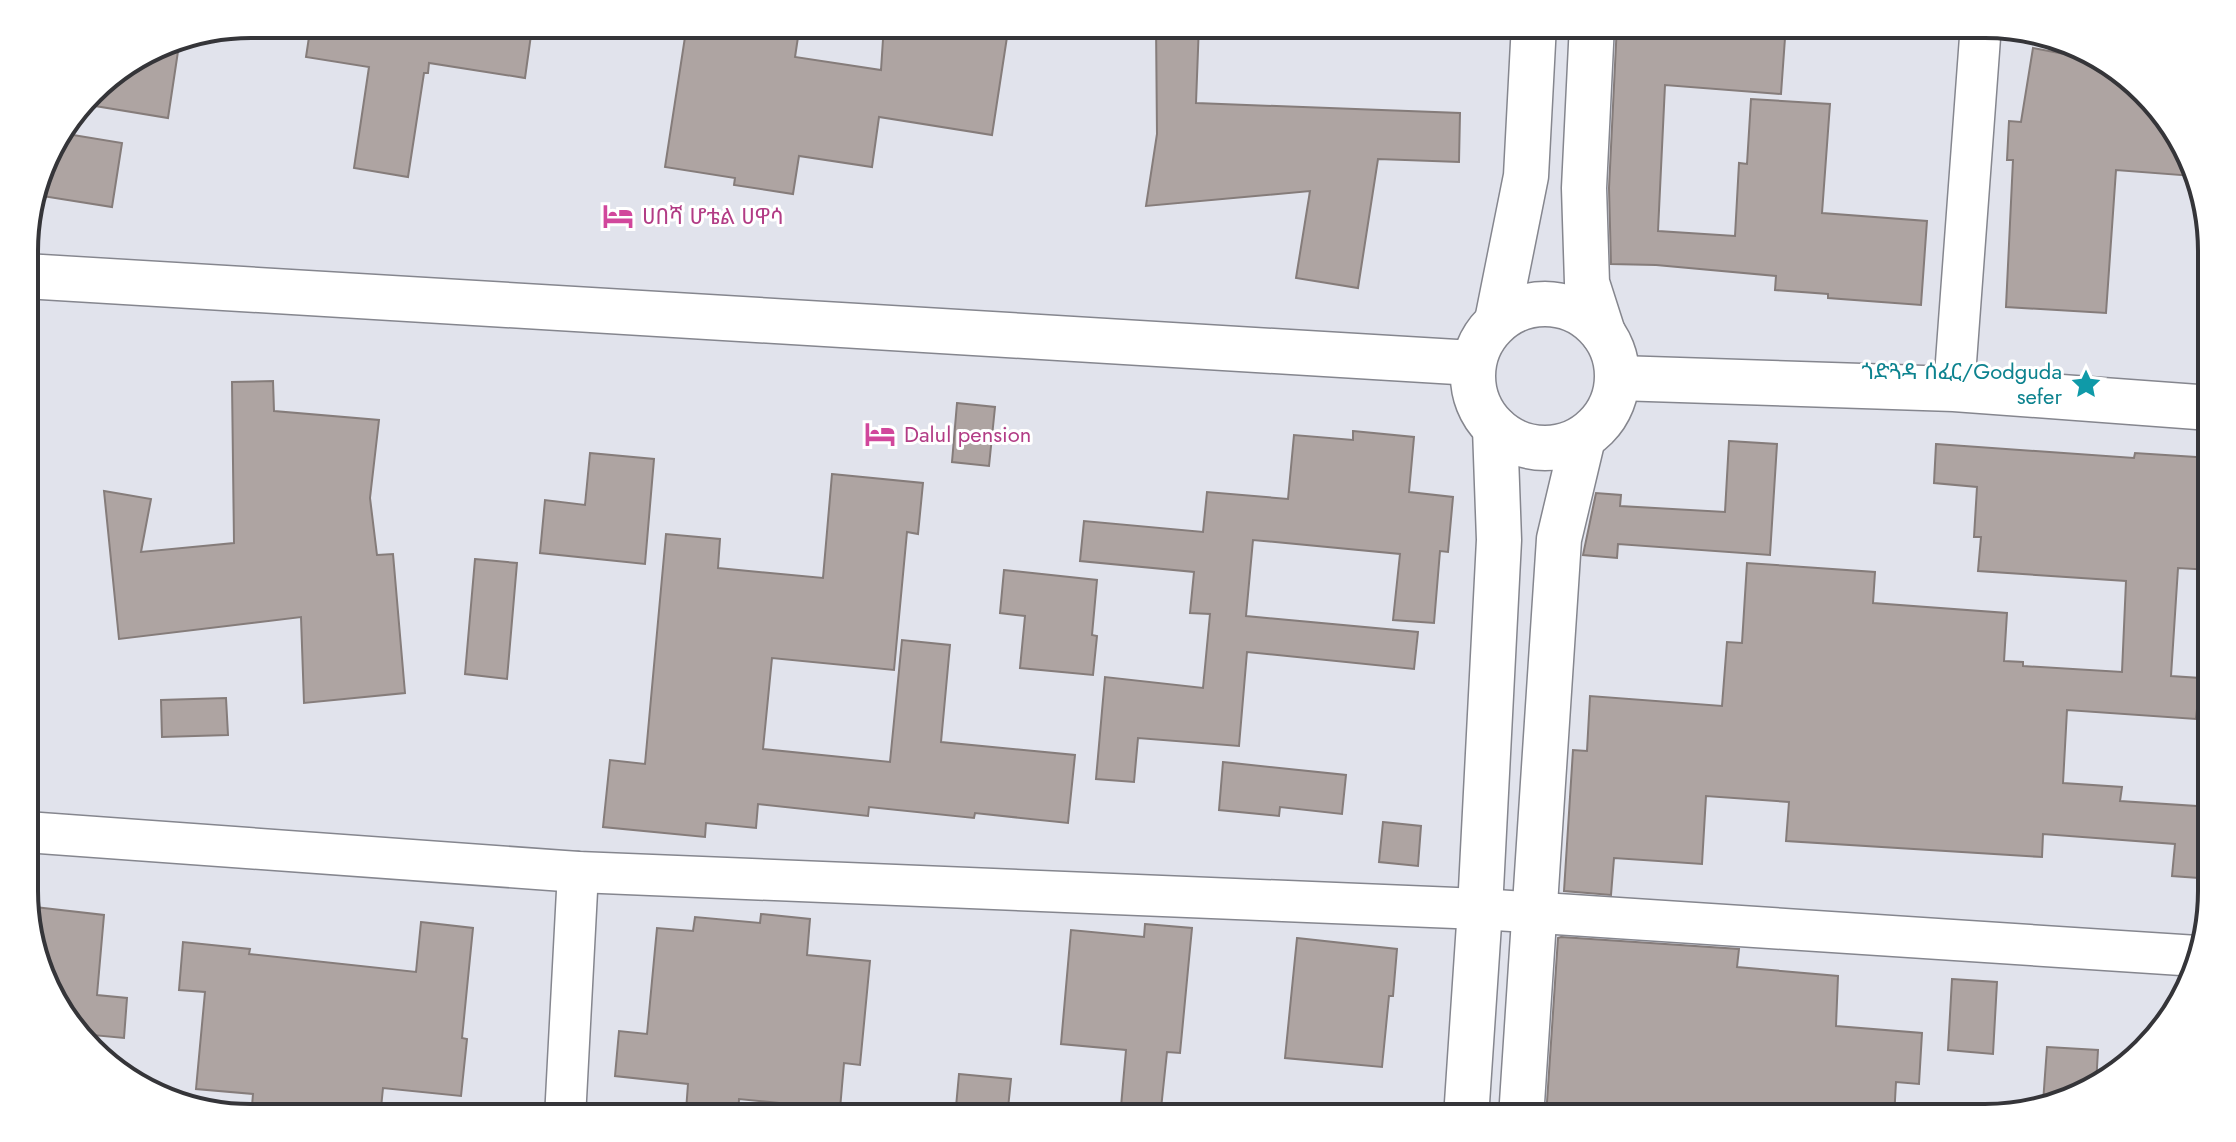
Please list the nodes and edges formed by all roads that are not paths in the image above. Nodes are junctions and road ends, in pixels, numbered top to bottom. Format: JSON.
{"nodes":[{"id":1,"x":1533,"y":38,"type":"edge"},
{"id":2,"x":1591,"y":38,"type":"edge"},
{"id":3,"x":1980,"y":38,"type":"edge"},
{"id":4,"x":38,"y":277,"type":"edge"},
{"id":5,"x":1497,"y":321,"type":"junction"},
{"id":6,"x":1603,"y":333,"type":"junction"},
{"id":7,"x":1473,"y":363,"type":"junction"},
{"id":8,"x":1618,"y":378,"type":"junction"},
{"id":9,"x":1954,"y":389,"type":"junction"},
{"id":10,"x":2198,"y":407,"type":"edge"},
{"id":11,"x":1495,"y":428,"type":"junction"},
{"id":12,"x":1583,"y":438,"type":"junction"},
{"id":13,"x":38,"y":833,"type":"edge"},
{"id":14,"x":578,"y":872,"type":"junction"},
{"id":15,"x":1480,"y":909,"type":"junction"},
{"id":16,"x":1535,"y":912,"type":"junction"},
{"id":17,"x":2188,"y":955,"type":"edge"},
{"id":18,"x":566,"y":1104,"type":"edge"},
{"id":19,"x":1467,"y":1104,"type":"edge"},
{"id":20,"x":1522,"y":1104,"type":"edge"}],
"edges":[{"from":1,"to":5,"type":"street"},
{"from":2,"to":6,"type":"street"},
{"from":3,"to":9,"type":"street"},
{"from":4,"to":7,"type":"street"},
{"from":5,"to":6,"type":"street"},
{"from":5,"to":7,"type":"street"},
{"from":6,"to":8,"type":"street"},
{"from":7,"to":11,"type":"street"},
{"from":8,"to":9,"type":"street"},
{"from":8,"to":12,"type":"street"},
{"from":9,"to":10,"type":"street"},
{"from":11,"to":12,"type":"street"},
{"from":11,"to":15,"type":"street"},
{"from":12,"to":16,"type":"street"},
{"from":13,"to":14,"type":"street"},
{"from":14,"to":15,"type":"street"},
{"from":14,"to":18,"type":"street"},
{"from":15,"to":16,"type":"street"},
{"from":15,"to":19,"type":"street"},
{"from":16,"to":17,"type":"street"},
{"from":16,"to":20,"type":"street"}]}
